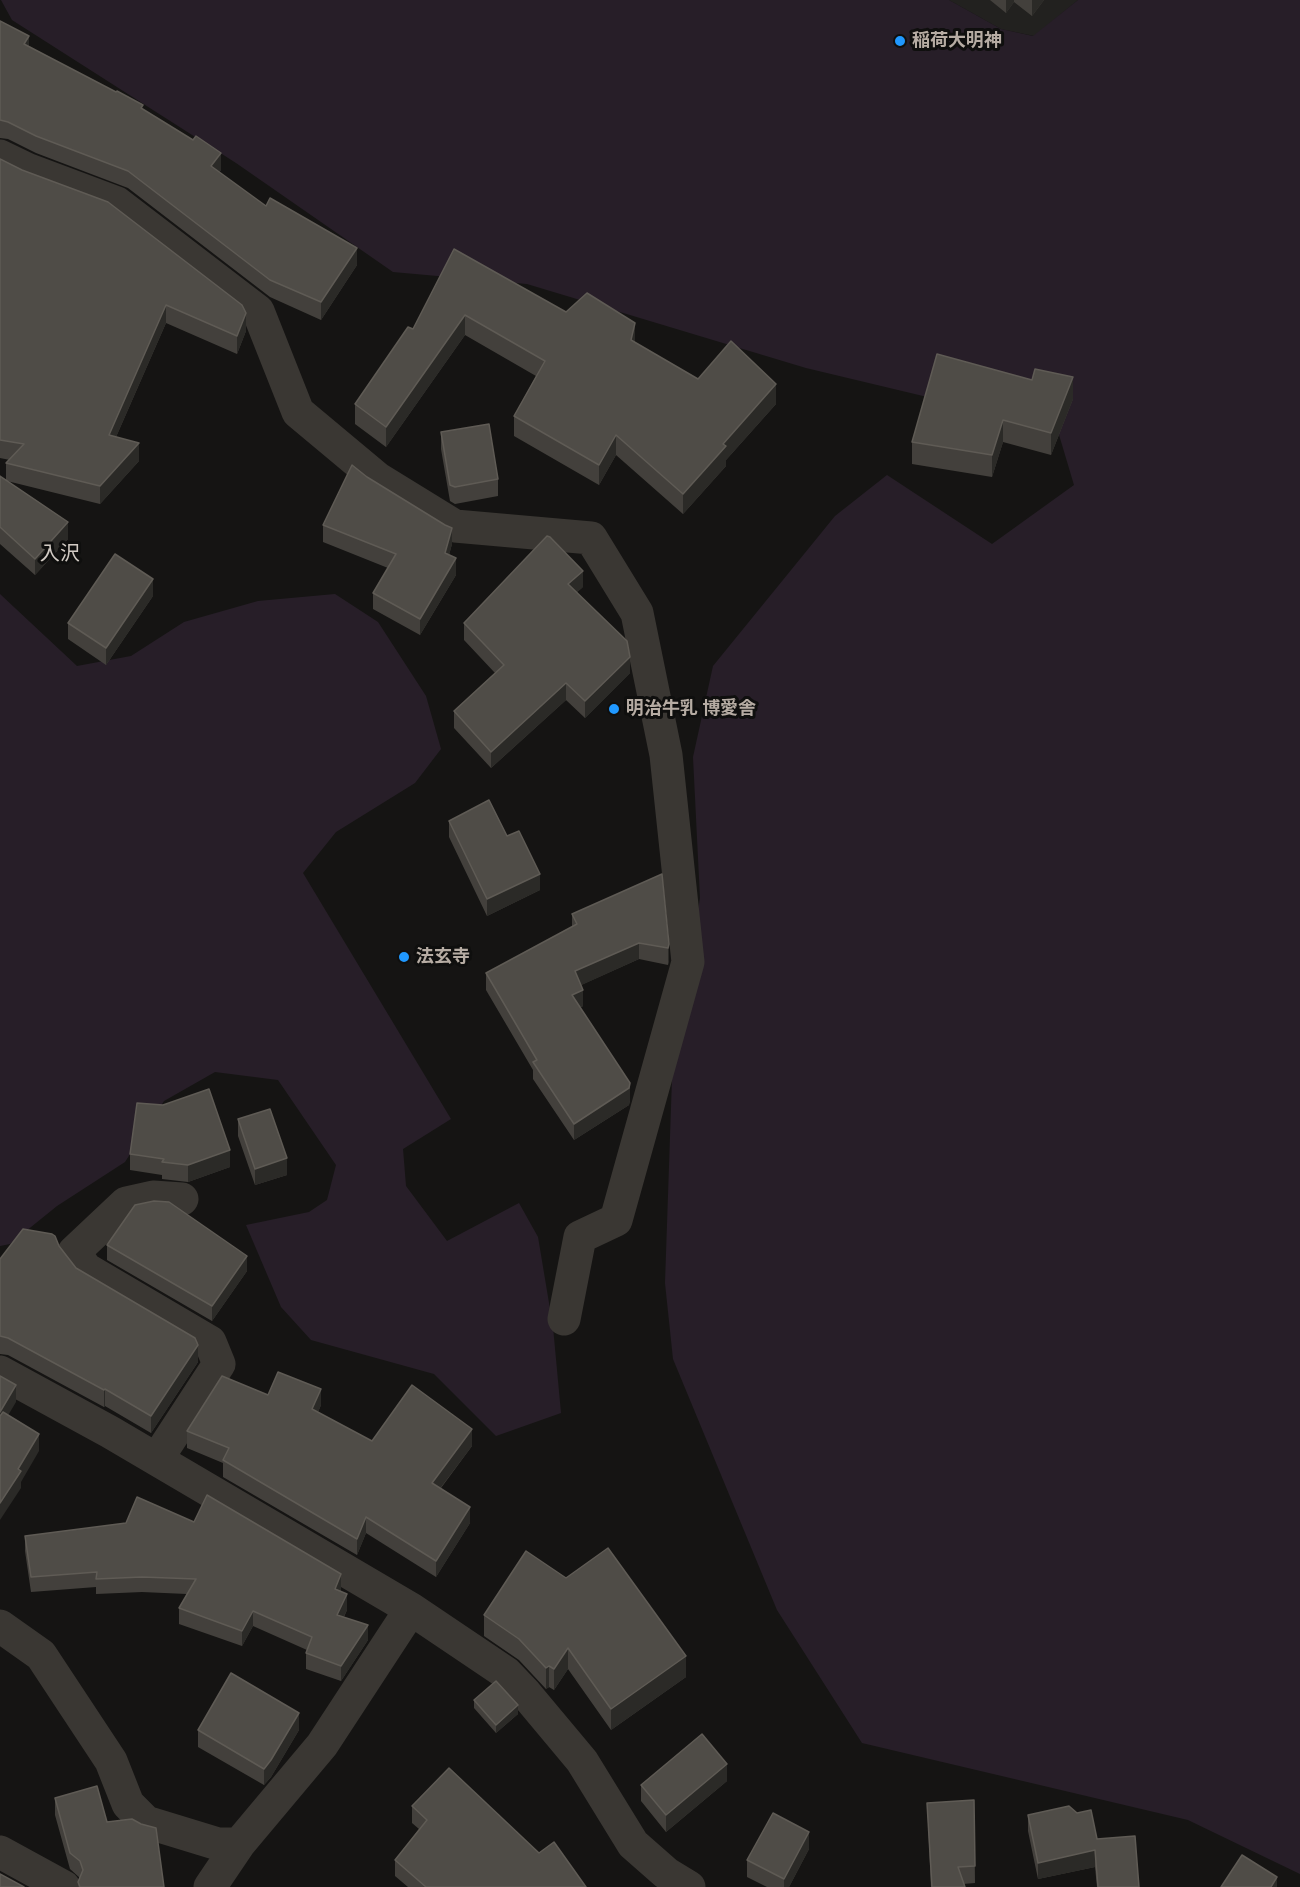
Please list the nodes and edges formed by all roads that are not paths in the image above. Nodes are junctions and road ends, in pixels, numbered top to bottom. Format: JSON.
{"nodes":[{"id":1,"x":0,"y":156,"type":"edge"},
{"id":2,"x":182,"y":1199,"type":"dead end"},
{"id":3,"x":564,"y":1319,"type":"dead end"},
{"id":4,"x":0,"y":1372,"type":"edge"},
{"id":5,"x":157,"y":1459,"type":"junction"},
{"id":6,"x":411,"y":1609,"type":"junction"},
{"id":7,"x":0,"y":1626,"type":"edge"},
{"id":8,"x":239,"y":1844,"type":"junction"},
{"id":9,"x":0,"y":1852,"type":"edge"},
{"id":10,"x":64,"y":1887,"type":"edge"},
{"id":11,"x":210,"y":1887,"type":"edge"},
{"id":12,"x":689,"y":1887,"type":"edge"}],
"edges":[{"from":1,"to":3,"type":"street"},
{"from":2,"to":5,"type":"street"},
{"from":4,"to":5,"type":"street"},
{"from":5,"to":6,"type":"street"},
{"from":6,"to":8,"type":"street"},
{"from":6,"to":12,"type":"street"},
{"from":7,"to":8,"type":"street"},
{"from":8,"to":11,"type":"street"},
{"from":9,"to":10,"type":"street"}]}
